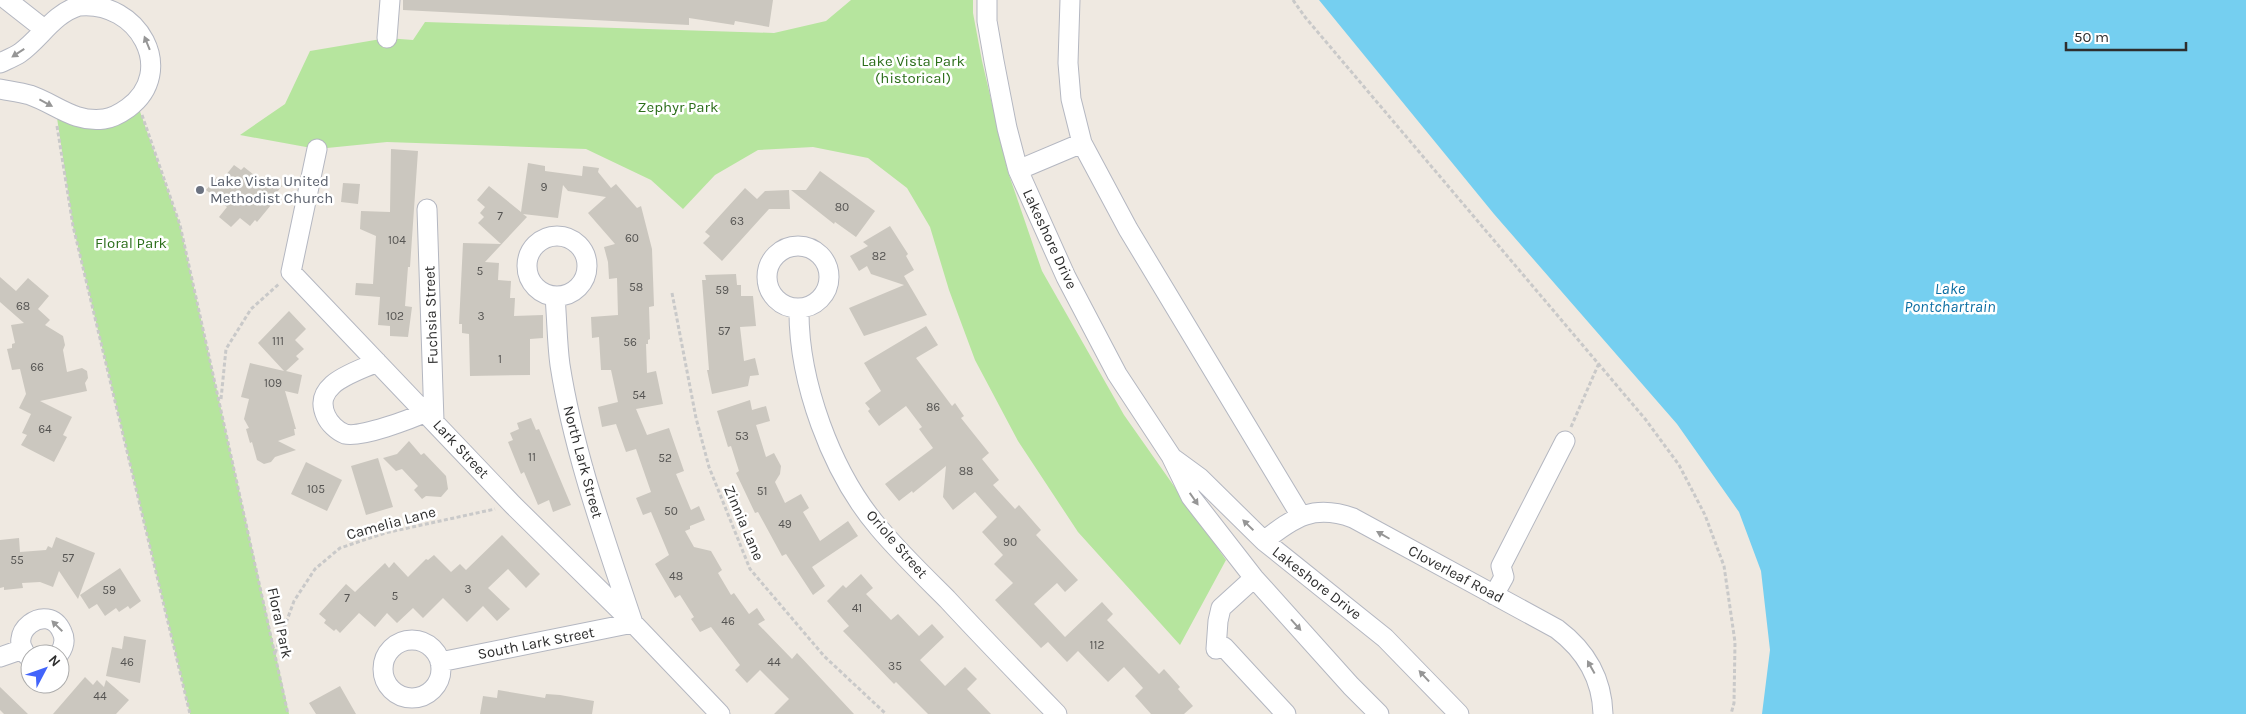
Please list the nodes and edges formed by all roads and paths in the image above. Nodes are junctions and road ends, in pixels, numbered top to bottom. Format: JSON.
{"nodes":[{"id":1,"x":8,"y":0,"type":"edge"},
{"id":2,"x":390,"y":0,"type":"edge"},
{"id":3,"x":987,"y":0,"type":"edge"},
{"id":4,"x":1070,"y":0,"type":"edge"},
{"id":5,"x":1294,"y":0,"type":"edge"},
{"id":6,"x":68,"y":5,"type":"edge"},
{"id":7,"x":44,"y":29,"type":"junction"},
{"id":8,"x":388,"y":38,"type":"dead end"},
{"id":9,"x":0,"y":63,"type":"edge"},
{"id":10,"x":0,"y":89,"type":"edge"},
{"id":11,"x":137,"y":101,"type":"junction"},
{"id":12,"x":54,"y":108,"type":"junction"},
{"id":13,"x":1082,"y":143,"type":"junction"},
{"id":14,"x":317,"y":149,"type":"dead end"},
{"id":15,"x":1018,"y":170,"type":"junction"},
{"id":16,"x":427,"y":209,"type":"dead end"},
{"id":17,"x":291,"y":272,"type":"junction"},
{"id":18,"x":672,"y":293,"type":"dead end"},
{"id":19,"x":555,"y":296,"type":"dead end"},
{"id":20,"x":799,"y":308,"type":"dead end"},
{"id":21,"x":377,"y":362,"type":"junction"},
{"id":22,"x":1598,"y":363,"type":"junction"},
{"id":23,"x":220,"y":402,"type":"junction"},
{"id":24,"x":430,"y":417,"type":"junction"},
{"id":25,"x":1565,"y":441,"type":"joint"},
{"id":26,"x":1171,"y":456,"type":"junction"},
{"id":27,"x":513,"y":505,"type":"junction"},
{"id":28,"x":1301,"y":516,"type":"junction"},
{"id":29,"x":1264,"y":541,"type":"junction"},
{"id":30,"x":1254,"y":578,"type":"junction"},
{"id":31,"x":1494,"y":595,"type":"junction"},
{"id":32,"x":633,"y":623,"type":"junction"},
{"id":33,"x":24,"y":644,"type":"edge"},
{"id":34,"x":63,"y":644,"type":"edge"},
{"id":35,"x":20,"y":654,"type":"edge"},
{"id":36,"x":275,"y":654,"type":"junction"},
{"id":37,"x":0,"y":657,"type":"edge"},
{"id":38,"x":440,"y":662,"type":"dead end"},
{"id":39,"x":1458,"y":713,"type":"edge"},
{"id":40,"x":190,"y":714,"type":"edge"},
{"id":41,"x":288,"y":714,"type":"edge"},
{"id":42,"x":720,"y":714,"type":"edge"},
{"id":43,"x":886,"y":714,"type":"edge"},
{"id":44,"x":1057,"y":714,"type":"edge"},
{"id":45,"x":1286,"y":714,"type":"edge"},
{"id":46,"x":1379,"y":714,"type":"edge"},
{"id":47,"x":1603,"y":714,"type":"edge"},
{"id":48,"x":1732,"y":714,"type":"edge"}],
"edges":[{"from":1,"to":7,"type":"street"},
{"from":2,"to":8,"type":"street"},
{"from":3,"to":15,"type":"street","name":"Lakeshore Drive"},
{"from":4,"to":13,"type":"street"},
{"from":5,"to":22,"type":"path"},
{"from":6,"to":7,"type":"street"},
{"from":11,"to":6,"type":"street","one_way":true},
{"from":7,"to":9,"type":"street","one_way":true},
{"from":10,"to":12,"type":"street","one_way":true},
{"from":11,"to":12,"type":"street"},
{"from":11,"to":23,"type":"path","name":"Floral Park"},
{"from":12,"to":40,"type":"path"},
{"from":13,"to":15,"type":"street"},
{"from":13,"to":28,"type":"street"},
{"from":14,"to":17,"type":"street"},
{"from":15,"to":26,"type":"street","name":"Lakeshore Drive"},
{"from":16,"to":24,"type":"street","name":"Fuchsia Street"},
{"from":17,"to":21,"type":"street","name":"Lark Street"},
{"from":17,"to":23,"type":"path"},
{"from":18,"to":43,"type":"path","name":"Zinnia Lane"},
{"from":19,"to":32,"type":"street","name":"North Lark Street"},
{"from":20,"to":44,"type":"street","name":"Oriole Street"},
{"from":21,"to":24,"type":"street","name":"Lark Street"},
{"from":21,"to":24,"type":"street"},
{"from":22,"to":25,"type":"path"},
{"from":22,"to":48,"type":"path"},
{"from":23,"to":36,"type":"path","name":"Floral Park"},
{"from":24,"to":27,"type":"street","name":"Lark Street"},
{"from":25,"to":31,"type":"street"},
{"from":29,"to":26,"type":"street","name":"Lakeshore Drive","one_way":true},
{"from":26,"to":30,"type":"street","name":"Lakeshore Drive","one_way":true},
{"from":27,"to":32,"type":"street","name":"Lark Street"},
{"from":27,"to":36,"type":"path","name":"Camelia Lane"},
{"from":28,"to":29,"type":"street","name":"Cloverleaf Road"},
{"from":31,"to":28,"type":"street","name":"Cloverleaf Road","one_way":true},
{"from":39,"to":29,"type":"street","name":"Lakeshore Drive","one_way":true},
{"from":30,"to":45,"type":"street"},
{"from":30,"to":46,"type":"street","name":"Lakeshore Drive","one_way":true},
{"from":47,"to":31,"type":"street","name":"Cloverleaf Road","one_way":true},
{"from":32,"to":38,"type":"street","name":"South Lark Street"},
{"from":32,"to":42,"type":"street","name":"Lark Street"},
{"from":34,"to":33,"type":"street","one_way":true},
{"from":35,"to":37,"type":"street"},
{"from":36,"to":41,"type":"path","name":"Floral Park"}]}
